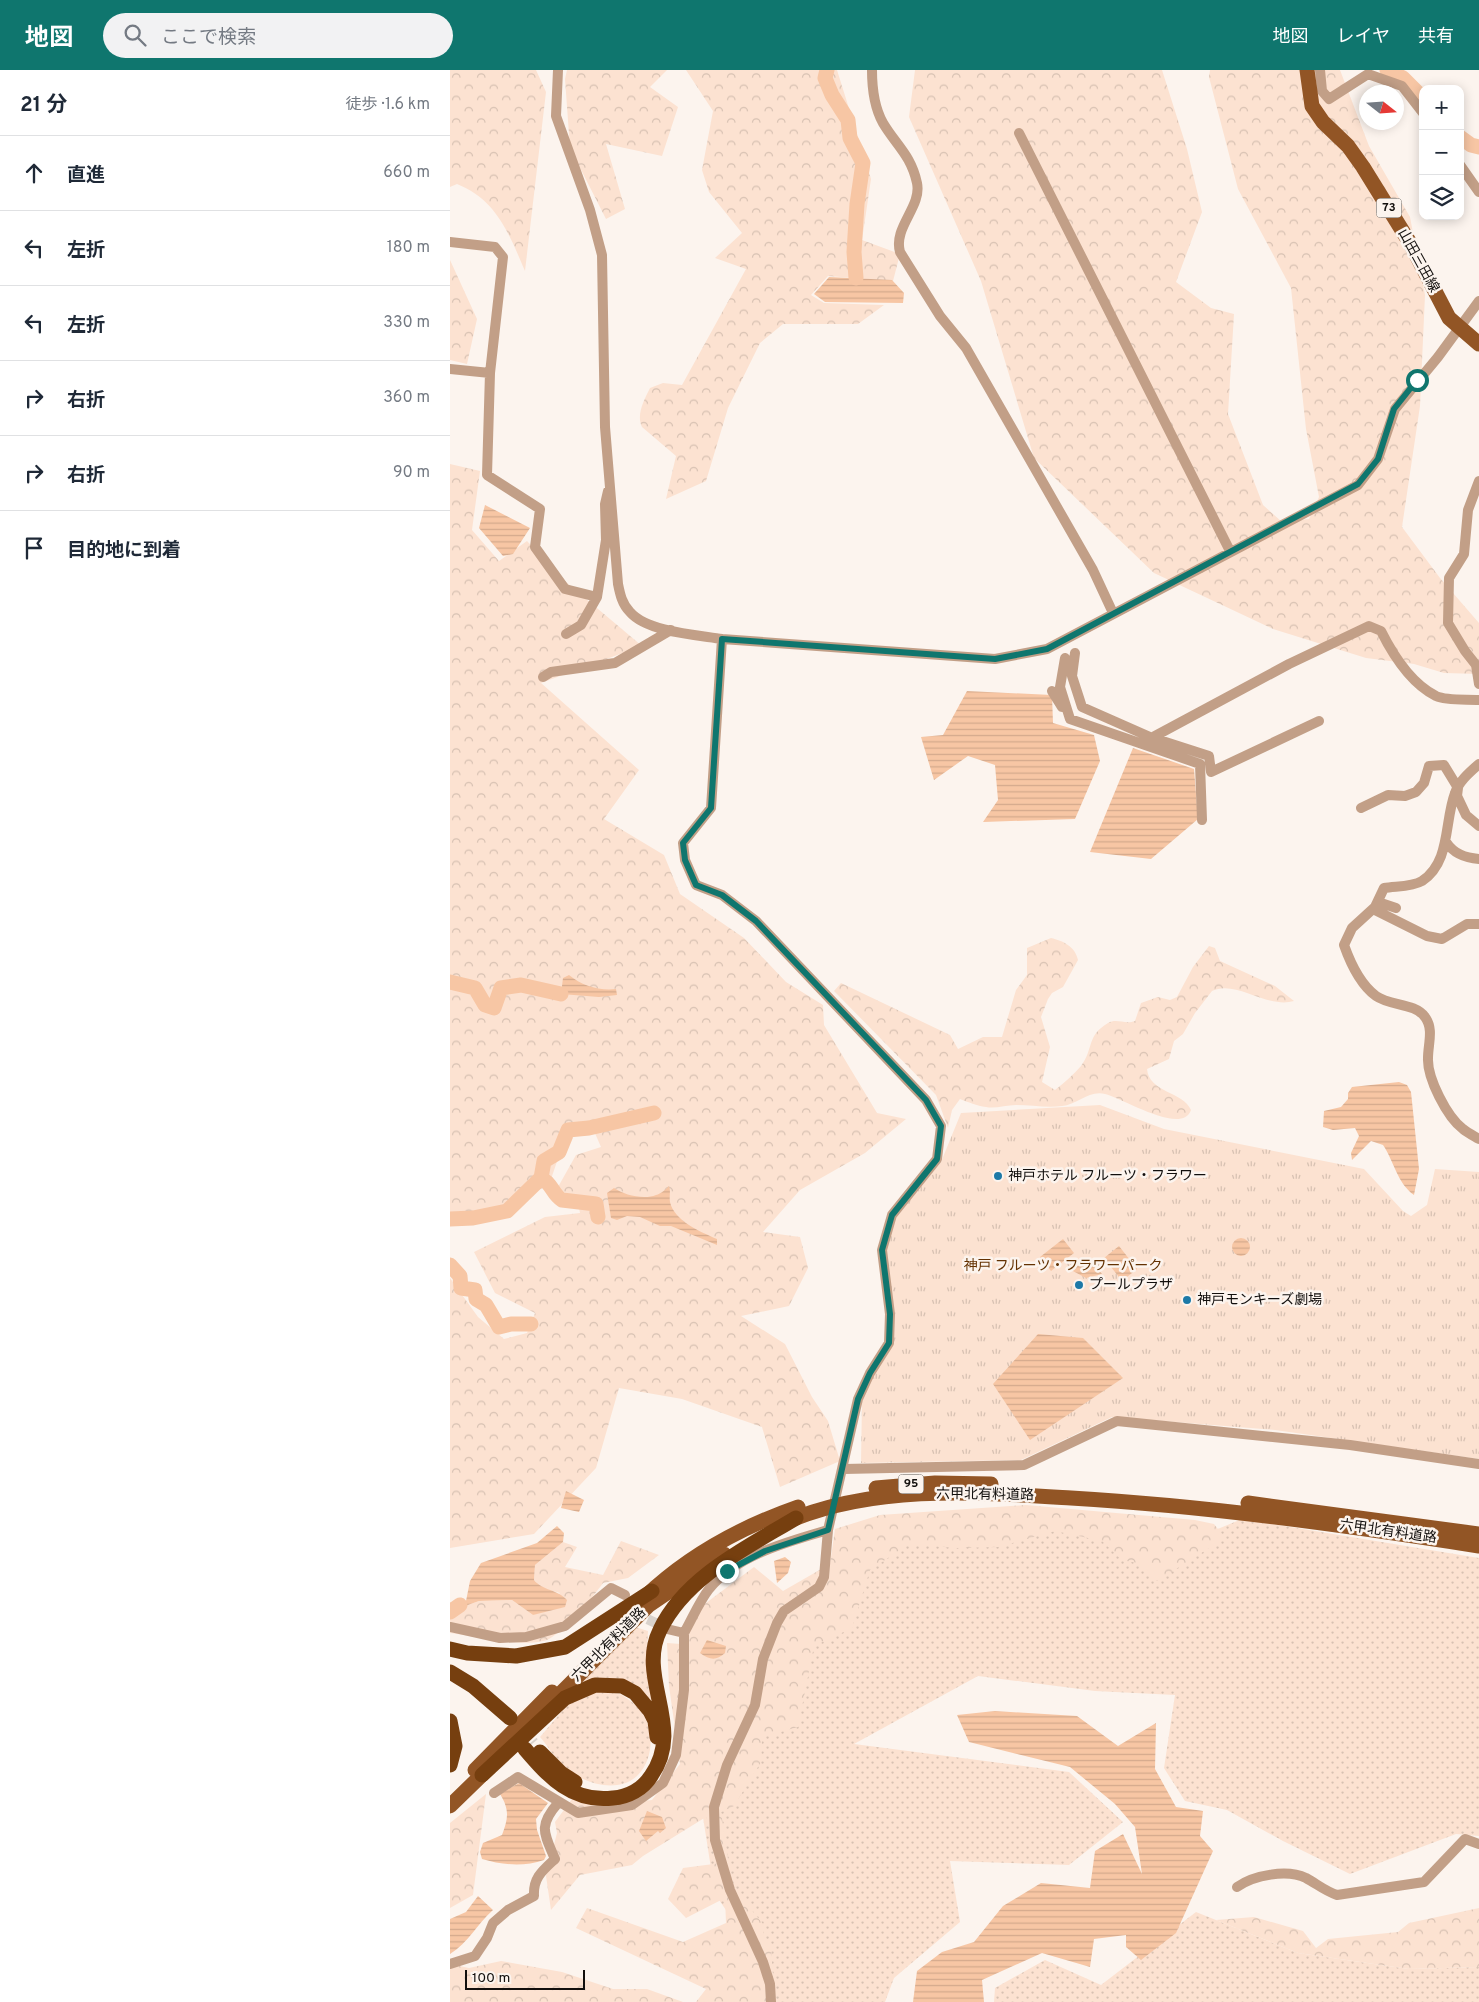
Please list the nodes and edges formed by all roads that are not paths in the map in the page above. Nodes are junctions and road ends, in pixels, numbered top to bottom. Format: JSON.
{"nodes":[{"id":1,"x":558,"y":70,"type":"edge"},
{"id":2,"x":872,"y":70,"type":"edge"},
{"id":3,"x":1307,"y":70,"type":"edge"},
{"id":4,"x":1320,"y":70,"type":"edge"},
{"id":5,"x":1419,"y":108,"type":"edge"},
{"id":6,"x":1019,"y":133,"type":"dead end"},
{"id":7,"x":1464,"y":171,"type":"edge"},
{"id":8,"x":1479,"y":192,"type":"edge"},
{"id":9,"x":450,"y":242,"type":"edge"},
{"id":10,"x":1479,"y":301,"type":"edge"},
{"id":11,"x":1458,"y":328,"type":"junction"},
{"id":12,"x":1479,"y":344,"type":"edge"},
{"id":13,"x":450,"y":369,"type":"edge"},
{"id":14,"x":490,"y":373,"type":"junction"},
{"id":15,"x":1479,"y":481,"type":"edge"},
{"id":16,"x":610,"y":482,"type":"junction"},
{"id":17,"x":1230,"y":551,"type":"junction"},
{"id":18,"x":597,"y":596,"type":"junction"},
{"id":19,"x":1113,"y":614,"type":"junction"},
{"id":20,"x":671,"y":630,"type":"junction"},
{"id":21,"x":566,"y":634,"type":"dead end"},
{"id":22,"x":722,"y":639,"type":"junction"},
{"id":23,"x":543,"y":677,"type":"dead end"},
{"id":24,"x":1479,"y":684,"type":"edge"},
{"id":25,"x":1052,"y":691,"type":"dead end"},
{"id":26,"x":1479,"y":700,"type":"edge"},
{"id":27,"x":1070,"y":719,"type":"junction"},
{"id":28,"x":1319,"y":721,"type":"dead end"},
{"id":29,"x":1146,"y":740,"type":"junction"},
{"id":30,"x":1479,"y":764,"type":"edge"},
{"id":31,"x":1458,"y":788,"type":"junction"},
{"id":32,"x":1361,"y":808,"type":"dead end"},
{"id":33,"x":1202,"y":820,"type":"dead end"},
{"id":34,"x":1479,"y":826,"type":"edge"},
{"id":35,"x":1446,"y":842,"type":"junction"},
{"id":36,"x":1479,"y":859,"type":"edge"},
{"id":37,"x":1375,"y":905,"type":"junction"},
{"id":38,"x":1396,"y":908,"type":"dead end"},
{"id":39,"x":1479,"y":924,"type":"edge"},
{"id":40,"x":1479,"y":1140,"type":"edge"},
{"id":41,"x":1479,"y":1464,"type":"edge"},
{"id":42,"x":843,"y":1473,"type":"junction"},
{"id":43,"x":796,"y":1518,"type":"junction"},
{"id":44,"x":829,"y":1526,"type":"junction"},
{"id":45,"x":1479,"y":1534,"type":"edge"},
{"id":46,"x":1479,"y":1546,"type":"edge"},
{"id":47,"x":652,"y":1591,"type":"junction"},
{"id":48,"x":625,"y":1595,"type":"dead end"},
{"id":49,"x":450,"y":1627,"type":"edge"},
{"id":50,"x":667,"y":1629,"type":"tunnel mouth"},
{"id":51,"x":684,"y":1633,"type":"junction"},
{"id":52,"x":450,"y":1649,"type":"edge"},
{"id":53,"x":450,"y":1672,"type":"edge"},
{"id":54,"x":450,"y":1680,"type":"edge"},
{"id":55,"x":450,"y":1721,"type":"edge"},
{"id":56,"x":450,"y":1765,"type":"edge"},
{"id":57,"x":482,"y":1775,"type":"junction"},
{"id":58,"x":450,"y":1793,"type":"edge"},
{"id":59,"x":494,"y":1793,"type":"dead end"},
{"id":60,"x":558,"y":1802,"type":"junction"},
{"id":61,"x":450,"y":1806,"type":"edge"},
{"id":62,"x":1479,"y":1844,"type":"edge"},
{"id":63,"x":1237,"y":1887,"type":"dead end"},
{"id":64,"x":450,"y":1964,"type":"edge"},
{"id":65,"x":772,"y":2002,"type":"edge"}],
"edges":[{"from":1,"to":16,"type":"street"},
{"from":2,"to":19,"type":"street"},
{"from":3,"to":11,"type":"main road","name":"山田三田線","number":"73"},
{"from":4,"to":5,"type":"street"},
{"from":6,"to":17,"type":"street"},
{"from":7,"to":8,"type":"street"},
{"from":9,"to":14,"type":"street"},
{"from":10,"to":11,"type":"street"},
{"from":11,"to":12,"type":"main road","name":"山田三田線","number":"73"},
{"from":11,"to":17,"type":"street"},
{"from":13,"to":14,"type":"street"},
{"from":14,"to":18,"type":"street"},
{"from":15,"to":24,"type":"street"},
{"from":16,"to":18,"type":"street"},
{"from":16,"to":20,"type":"street"},
{"from":17,"to":19,"type":"street"},
{"from":18,"to":21,"type":"street"},
{"from":19,"to":22,"type":"street"},
{"from":20,"to":22,"type":"street"},
{"from":20,"to":23,"type":"street"},
{"from":22,"to":42,"type":"street"},
{"from":25,"to":27,"type":"street"},
{"from":26,"to":29,"type":"street"},
{"from":27,"to":29,"type":"street"},
{"from":27,"to":29,"type":"street"},
{"from":28,"to":29,"type":"street"},
{"from":29,"to":33,"type":"street"},
{"from":30,"to":31,"type":"street"},
{"from":31,"to":32,"type":"street"},
{"from":31,"to":34,"type":"street"},
{"from":31,"to":35,"type":"street"},
{"from":35,"to":36,"type":"street"},
{"from":35,"to":37,"type":"street"},
{"from":37,"to":38,"type":"street"},
{"from":37,"to":39,"type":"street"},
{"from":37,"to":40,"type":"street"},
{"from":41,"to":42,"type":"street"},
{"from":42,"to":44,"type":"street"},
{"from":43,"to":46,"type":"main road","name":"六甲北有料道路","number":"95"},
{"from":43,"to":57,"type":"main road","name":"六甲北有料道路","number":"95"},
{"from":43,"to":57,"type":"highway"},
{"from":44,"to":51,"type":"street"},
{"from":44,"to":65,"type":"street"},
{"from":45,"to":47,"type":"main road","name":"六甲北有料道路","number":"95"},
{"from":47,"to":52,"type":"highway"},
{"from":47,"to":58,"type":"main road","name":"六甲北有料道路","number":"95"},
{"from":48,"to":49,"type":"street"},
{"from":50,"to":51,"type":"street"},
{"from":51,"to":60,"type":"street"},
{"from":53,"to":54,"type":"highway"},
{"from":55,"to":56,"type":"highway"},
{"from":57,"to":61,"type":"main road","name":"六甲北有料道路","number":"95"},
{"from":59,"to":60,"type":"street"},
{"from":60,"to":64,"type":"street"},
{"from":62,"to":63,"type":"street"}]}
